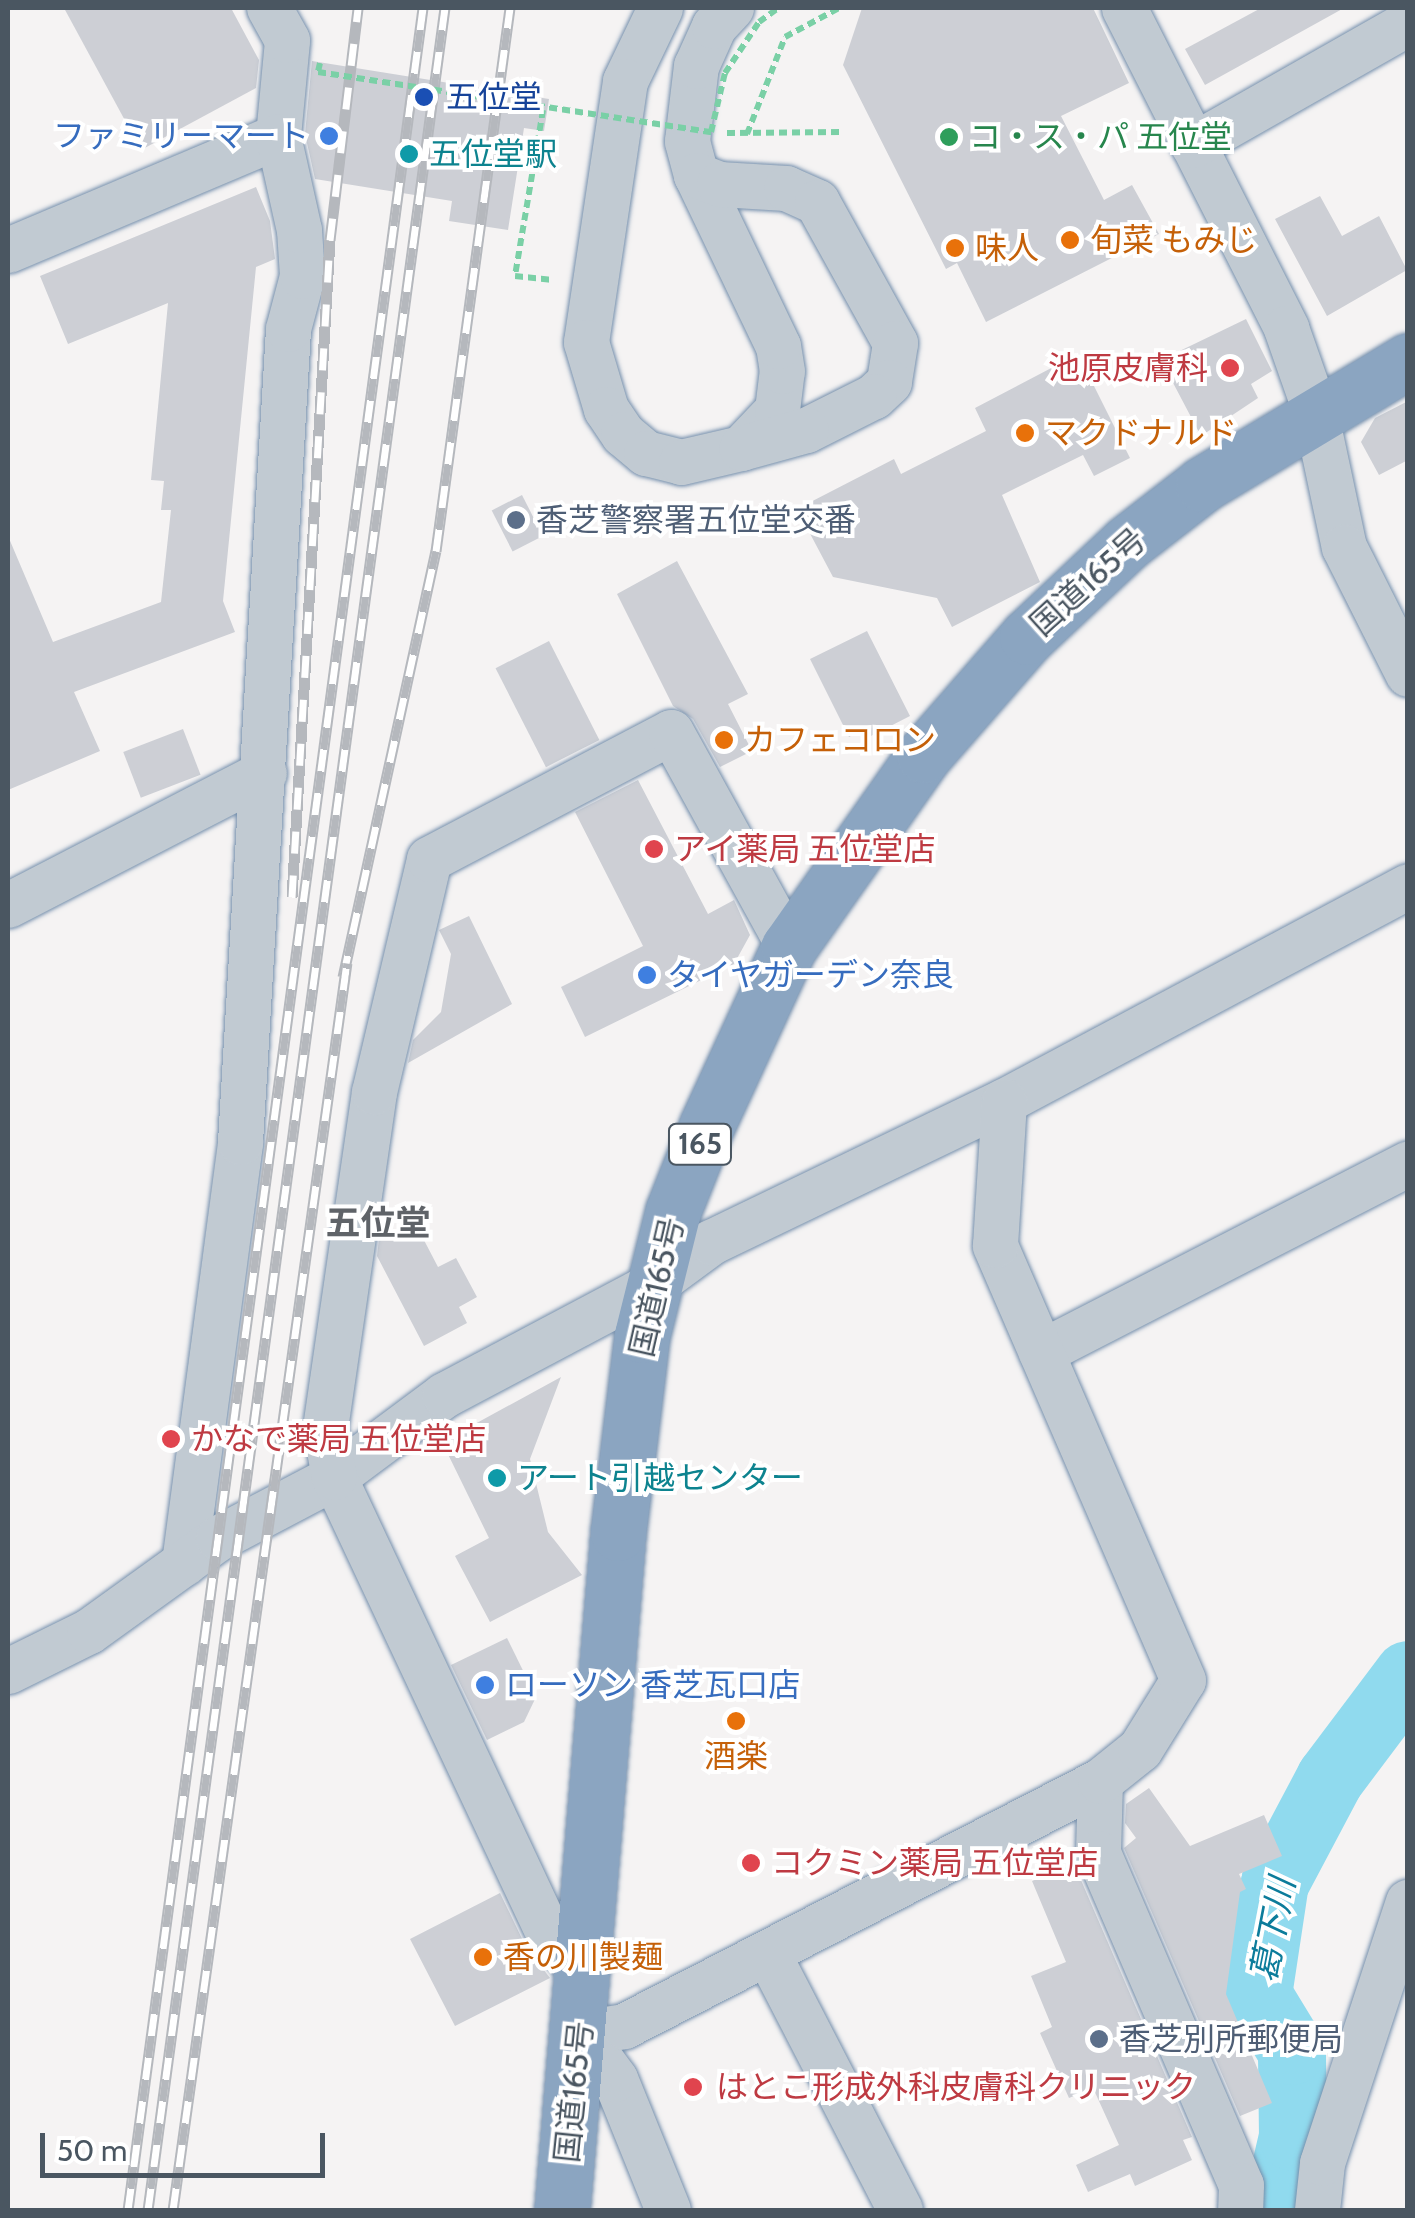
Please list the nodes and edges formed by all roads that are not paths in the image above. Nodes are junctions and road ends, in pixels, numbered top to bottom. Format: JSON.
{"nodes":[{"id":1,"x":268,"y":8,"type":"edge"},
{"id":2,"x":660,"y":8,"type":"edge"},
{"id":3,"x":731,"y":8,"type":"edge"},
{"id":4,"x":1124,"y":8,"type":"edge"},
{"id":5,"x":1408,"y":23,"type":"edge"},
{"id":6,"x":278,"y":136,"type":"junction"},
{"id":7,"x":1192,"y":144,"type":"junction"},
{"id":8,"x":696,"y":175,"type":"junction"},
{"id":9,"x":8,"y":250,"type":"edge"},
{"id":10,"x":1408,"y":361,"type":"edge"},
{"id":11,"x":1316,"y":411,"type":"junction"},
{"id":12,"x":741,"y":448,"type":"junction"},
{"id":13,"x":1408,"y":674,"type":"edge"},
{"id":14,"x":264,"y":773,"type":"junction"},
{"id":15,"x":1408,"y":886,"type":"edge"},
{"id":16,"x":8,"y":905,"type":"edge"},
{"id":17,"x":789,"y":948,"type":"junction"},
{"id":18,"x":1004,"y":1101,"type":"junction"},
{"id":19,"x":1408,"y":1163,"type":"edge"},
{"id":20,"x":654,"y":1284,"type":"junction"},
{"id":21,"x":1041,"y":1352,"type":"junction"},
{"id":22,"x":334,"y":1477,"type":"junction"},
{"id":23,"x":184,"y":1562,"type":"junction"},
{"id":24,"x":8,"y":1671,"type":"edge"},
{"id":25,"x":1100,"y":1781,"type":"junction"},
{"id":26,"x":1408,"y":1902,"type":"edge"},
{"id":27,"x":768,"y":1954,"type":"junction"},
{"id":28,"x":585,"y":1975,"type":"junction"},
{"id":29,"x":581,"y":2033,"type":"junction"},
{"id":30,"x":562,"y":2210,"type":"edge"},
{"id":31,"x":668,"y":2210,"type":"edge"},
{"id":32,"x":900,"y":2210,"type":"edge"},
{"id":33,"x":1240,"y":2210,"type":"edge"},
{"id":34,"x":1318,"y":2210,"type":"edge"}],
"edges":[{"from":1,"to":6,"type":"street"},
{"from":2,"to":12,"type":"street"},
{"from":3,"to":8,"type":"street"},
{"from":4,"to":7,"type":"street"},
{"from":5,"to":7,"type":"street"},
{"from":6,"to":9,"type":"street"},
{"from":6,"to":14,"type":"street"},
{"from":7,"to":11,"type":"street"},
{"from":8,"to":12,"type":"street"},
{"from":8,"to":12,"type":"street"},
{"from":10,"to":11,"type":"highway","name":"国道165号","number":"165"},
{"from":11,"to":13,"type":"street"},
{"from":11,"to":17,"type":"highway","name":"国道165号","number":"165"},
{"from":14,"to":16,"type":"street"},
{"from":14,"to":23,"type":"street"},
{"from":15,"to":18,"type":"street"},
{"from":17,"to":20,"type":"highway","name":"国道165号","number":"165"},
{"from":17,"to":22,"type":"street"},
{"from":18,"to":20,"type":"street"},
{"from":18,"to":21,"type":"street"},
{"from":19,"to":21,"type":"street"},
{"from":20,"to":22,"type":"street"},
{"from":20,"to":28,"type":"highway","name":"国道165号","number":"165"},
{"from":21,"to":25,"type":"street"},
{"from":22,"to":23,"type":"street"},
{"from":22,"to":28,"type":"street"},
{"from":23,"to":24,"type":"street"},
{"from":25,"to":27,"type":"street"},
{"from":25,"to":33,"type":"street"},
{"from":26,"to":34,"type":"street"},
{"from":27,"to":29,"type":"street"},
{"from":27,"to":32,"type":"street"},
{"from":28,"to":29,"type":"highway","name":"国道165号","number":"165"},
{"from":29,"to":30,"type":"highway","name":"国道165号","number":"165"},
{"from":29,"to":31,"type":"street"}]}
